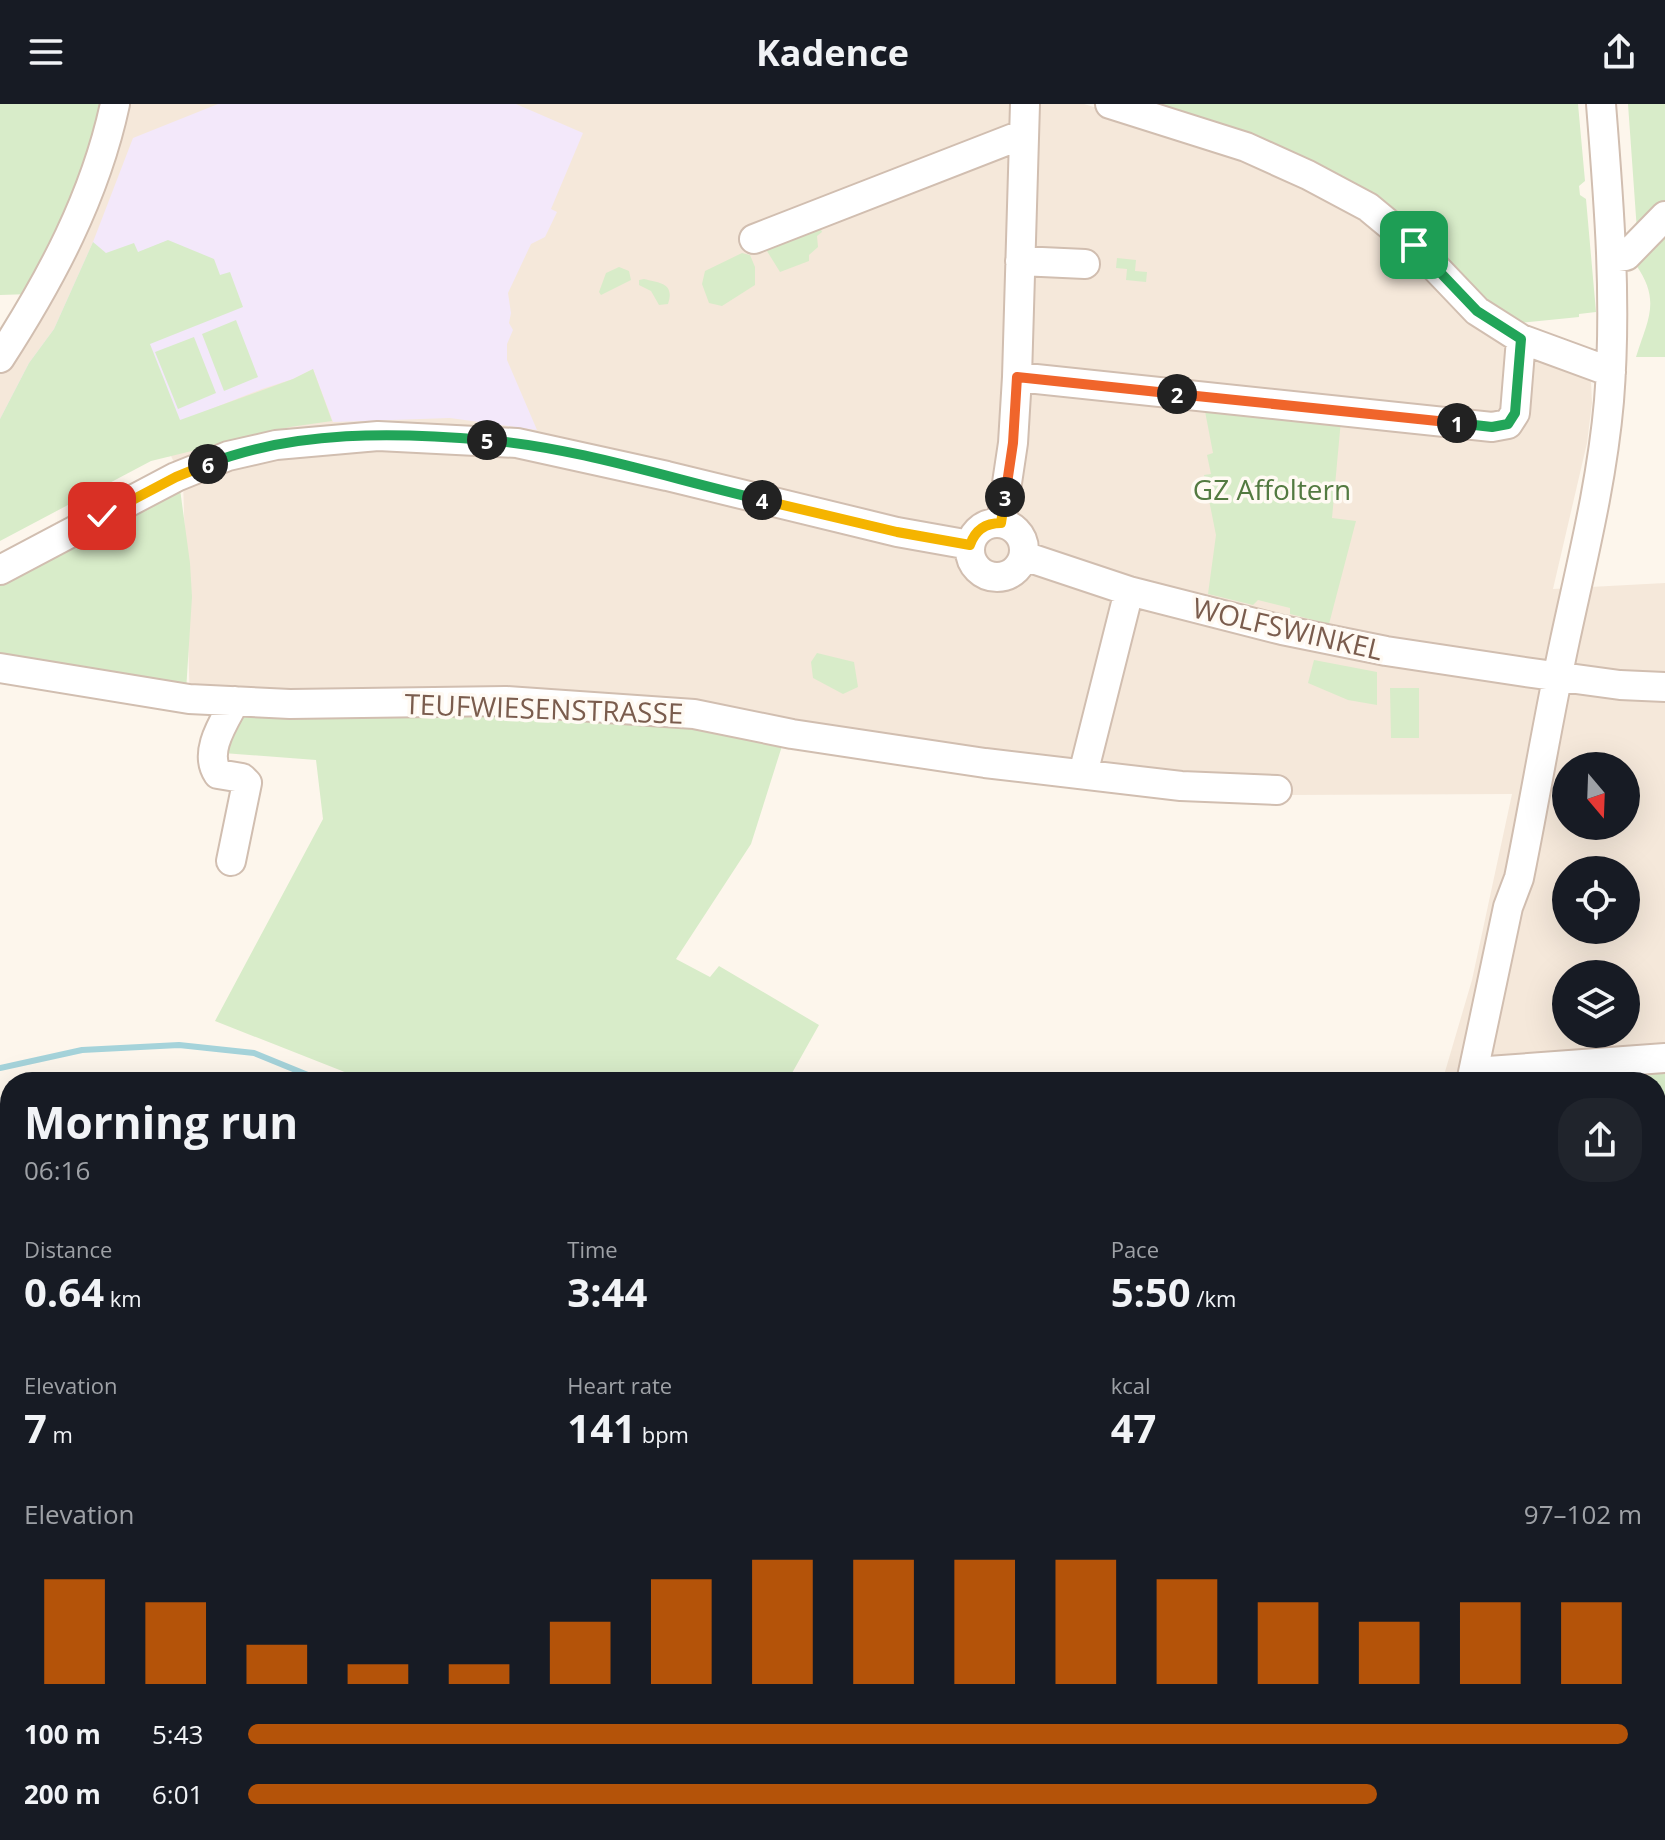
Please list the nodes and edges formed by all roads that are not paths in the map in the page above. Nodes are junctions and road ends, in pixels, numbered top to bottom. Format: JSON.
{"nodes":[{"id":1,"x":115,"y":104,"type":"edge"},
{"id":2,"x":1025,"y":104,"type":"edge"},
{"id":3,"x":1110,"y":104,"type":"edge"},
{"id":4,"x":1601,"y":104,"type":"edge"},
{"id":5,"x":1024,"y":134,"type":"junction"},
{"id":6,"x":1665,"y":216,"type":"edge"},
{"id":7,"x":754,"y":239,"type":"dead end"},
{"id":8,"x":1612,"y":258,"type":"junction"},
{"id":9,"x":1020,"y":261,"type":"junction"},
{"id":10,"x":1085,"y":264,"type":"dead end"},
{"id":11,"x":1521,"y":339,"type":"junction"},
{"id":12,"x":0,"y":358,"type":"edge"},
{"id":13,"x":1611,"y":372,"type":"junction"},
{"id":14,"x":1017,"y":377,"type":"junction"},
{"id":15,"x":1001,"y":523,"type":"junction"},
{"id":16,"x":970,"y":545,"type":"junction"},
{"id":17,"x":1024,"y":556,"type":"junction"},
{"id":18,"x":0,"y":570,"type":"edge"},
{"id":19,"x":1129,"y":591,"type":"junction"},
{"id":20,"x":0,"y":668,"type":"edge"},
{"id":21,"x":1558,"y":675,"type":"junction"},
{"id":22,"x":1665,"y":687,"type":"edge"},
{"id":23,"x":235,"y":701,"type":"junction"},
{"id":24,"x":1083,"y":774,"type":"junction"},
{"id":25,"x":1277,"y":790,"type":"dead end"},
{"id":26,"x":231,"y":861,"type":"dead end"},
{"id":27,"x":1665,"y":1058,"type":"edge"},
{"id":28,"x":1474,"y":1072,"type":"edge"},
{"id":29,"x":1524,"y":1072,"type":"edge"}],
"edges":[{"from":1,"to":12,"type":"street"},
{"from":2,"to":5,"type":"street"},
{"from":3,"to":11,"type":"street"},
{"from":4,"to":8,"type":"street"},
{"from":5,"to":7,"type":"street"},
{"from":5,"to":9,"type":"street"},
{"from":6,"to":8,"type":"street"},
{"from":8,"to":13,"type":"street"},
{"from":9,"to":10,"type":"street"},
{"from":9,"to":14,"type":"street"},
{"from":11,"to":13,"type":"street"},
{"from":11,"to":14,"type":"street"},
{"from":13,"to":21,"type":"street"},
{"from":14,"to":15,"type":"street"},
{"from":15,"to":16,"type":"street"},
{"from":15,"to":17,"type":"street"},
{"from":16,"to":17,"type":"street"},
{"from":16,"to":18,"type":"street"},
{"from":17,"to":19,"type":"street","name":"WOLFSWINKEL"},
{"from":19,"to":21,"type":"street","name":"WOLFSWINKEL"},
{"from":19,"to":24,"type":"street"},
{"from":20,"to":23,"type":"street","name":"TEUFWIESENSTRASSE"},
{"from":21,"to":22,"type":"street","name":"WOLFSWINKEL"},
{"from":21,"to":28,"type":"street"},
{"from":23,"to":24,"type":"street","name":"TEUFWIESENSTRASSE"},
{"from":23,"to":26,"type":"street"},
{"from":24,"to":25,"type":"street","name":"TEUFWIESENSTRASSE"},
{"from":27,"to":29,"type":"street"}]}
